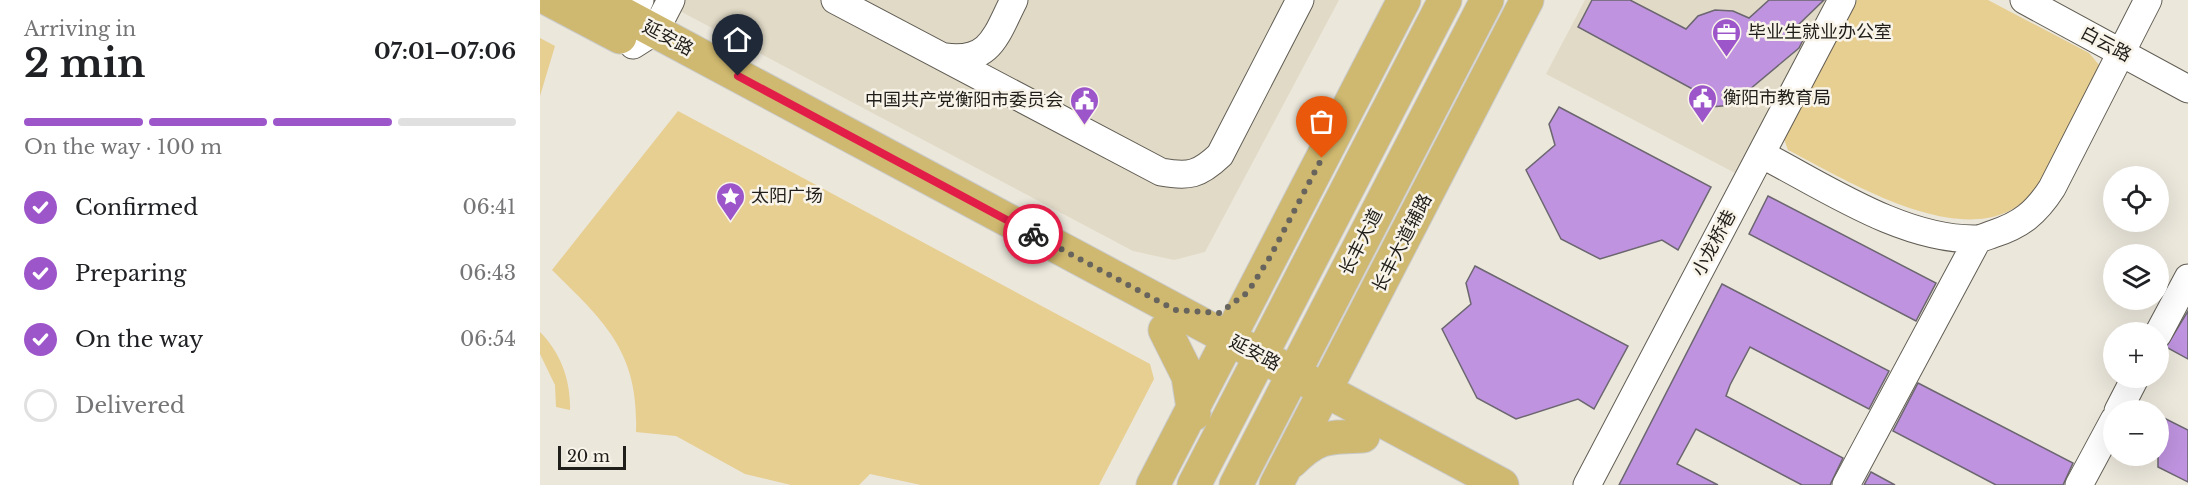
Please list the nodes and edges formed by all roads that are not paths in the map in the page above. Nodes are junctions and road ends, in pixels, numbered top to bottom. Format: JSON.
{"nodes":[{"id":1,"x":550,"y":0,"type":"edge"},
{"id":2,"x":597,"y":0,"type":"edge"},
{"id":3,"x":671,"y":0,"type":"edge"},
{"id":4,"x":835,"y":0,"type":"edge"},
{"id":5,"x":1014,"y":0,"type":"edge"},
{"id":6,"x":1300,"y":0,"type":"edge"},
{"id":7,"x":1404,"y":0,"type":"edge"},
{"id":8,"x":1445,"y":0,"type":"edge"},
{"id":9,"x":1487,"y":0,"type":"edge"},
{"id":10,"x":1527,"y":0,"type":"edge"},
{"id":11,"x":1842,"y":0,"type":"edge"},
{"id":12,"x":2024,"y":0,"type":"edge"},
{"id":13,"x":2062,"y":0,"type":"edge"},
{"id":14,"x":2148,"y":0,"type":"edge"},
{"id":15,"x":640,"y":24,"type":"edge"},
{"id":16,"x":2125,"y":44,"type":"junction"},
{"id":17,"x":945,"y":57,"type":"junction"},
{"id":18,"x":2188,"y":68,"type":"edge"},
{"id":19,"x":2188,"y":88,"type":"edge"},
{"id":20,"x":1761,"y":154,"type":"junction"},
{"id":21,"x":1978,"y":239,"type":"junction"},
{"id":22,"x":1270,"y":257,"type":"junction"},
{"id":23,"x":1350,"y":264,"type":"junction"},
{"id":24,"x":2188,"y":278,"type":"edge"},
{"id":25,"x":1170,"y":320,"type":"junction"},
{"id":26,"x":2164,"y":322,"type":"edge"},
{"id":27,"x":1351,"y":344,"type":"junction"},
{"id":28,"x":1223,"y":348,"type":"junction"},
{"id":29,"x":1256,"y":366,"type":"junction"},
{"id":30,"x":1288,"y":383,"type":"junction"},
{"id":31,"x":1320,"y":401,"type":"junction"},
{"id":32,"x":1194,"y":405,"type":"junction"},
{"id":33,"x":1368,"y":426,"type":"junction"},
{"id":34,"x":2103,"y":440,"type":"edge"},
{"id":35,"x":1280,"y":476,"type":"edge"},
{"id":36,"x":1153,"y":485,"type":"edge"},
{"id":37,"x":1194,"y":485,"type":"edge"},
{"id":38,"x":1236,"y":485,"type":"edge"},
{"id":39,"x":1454,"y":485,"type":"edge"},
{"id":40,"x":1502,"y":485,"type":"edge"},
{"id":41,"x":1587,"y":485,"type":"edge"},
{"id":42,"x":1846,"y":485,"type":"edge"},
{"id":43,"x":2079,"y":485,"type":"edge"}],
"edges":[{"from":1,"to":15,"type":"main road","name":"延安路"},
{"from":2,"to":15,"type":"main road","name":"延安路"},
{"from":3,"to":15,"type":"street"},
{"from":4,"to":17,"type":"street"},
{"from":5,"to":17,"type":"street"},
{"from":6,"to":17,"type":"street"},
{"from":7,"to":22,"type":"main road"},
{"from":8,"to":29,"type":"main road","name":"长丰大道"},
{"from":9,"to":23,"type":"main road","name":"长丰大道"},
{"from":10,"to":27,"type":"main road","name":"长丰大道辅路"},
{"from":11,"to":20,"type":"street","name":"小龙桥巷"},
{"from":12,"to":16,"type":"street","name":"白云路"},
{"from":13,"to":16,"type":"street","name":"白云路"},
{"from":14,"to":16,"type":"street"},
{"from":15,"to":25,"type":"main road","name":"延安路"},
{"from":16,"to":18,"type":"street","name":"白云路"},
{"from":16,"to":19,"type":"street","name":"白云路"},
{"from":16,"to":21,"type":"street"},
{"from":20,"to":21,"type":"street"},
{"from":20,"to":41,"type":"street","name":"小龙桥巷"},
{"from":21,"to":42,"type":"street"},
{"from":22,"to":25,"type":"main road"},
{"from":22,"to":28,"type":"main road"},
{"from":23,"to":27,"type":"main road"},
{"from":23,"to":30,"type":"main road","name":"长丰大道"},
{"from":24,"to":26,"type":"street"},
{"from":25,"to":28,"type":"main road","name":"延安路"},
{"from":25,"to":32,"type":"main road"},
{"from":27,"to":31,"type":"main road","name":"长丰大道辅路"},
{"from":27,"to":33,"type":"main road"},
{"from":28,"to":29,"type":"main road","name":"延安路"},
{"from":28,"to":32,"type":"main road"},
{"from":29,"to":30,"type":"main road","name":"延安路"},
{"from":29,"to":37,"type":"main road","name":"长丰大道"},
{"from":30,"to":31,"type":"main road","name":"延安路"},
{"from":30,"to":38,"type":"main road","name":"长丰大道"},
{"from":31,"to":33,"type":"main road","name":"延安路"},
{"from":31,"to":35,"type":"main road","name":"长丰大道辅路"},
{"from":32,"to":36,"type":"main road"},
{"from":32,"to":37,"type":"main road"},
{"from":33,"to":35,"type":"main road"},
{"from":33,"to":39,"type":"main road","name":"延安路"},
{"from":33,"to":40,"type":"main road","name":"延安路"},
{"from":34,"to":43,"type":"street"}]}
